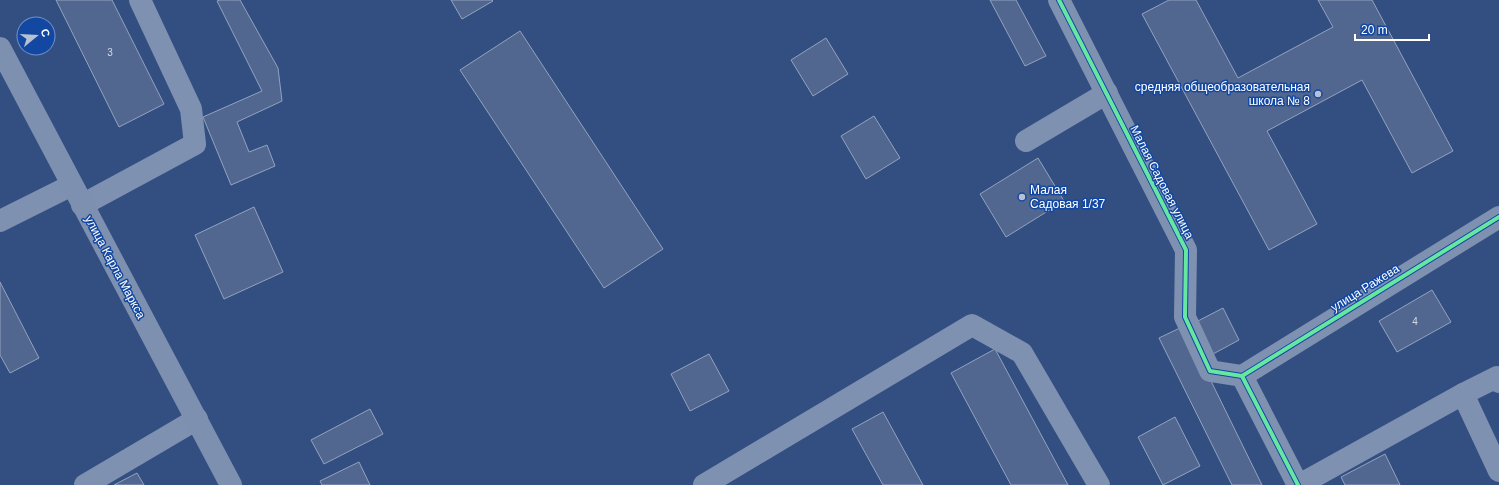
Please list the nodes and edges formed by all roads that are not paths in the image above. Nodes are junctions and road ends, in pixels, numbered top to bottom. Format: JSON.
{"nodes":[{"id":1,"x":140,"y":0,"type":"edge"},
{"id":2,"x":1059,"y":0,"type":"edge"},
{"id":3,"x":0,"y":48,"type":"edge"},
{"id":4,"x":1106,"y":93,"type":"junction"},
{"id":5,"x":1026,"y":141,"type":"dead end"},
{"id":6,"x":72,"y":185,"type":"junction"},
{"id":7,"x":82,"y":205,"type":"junction"},
{"id":8,"x":1499,"y":217,"type":"edge"},
{"id":9,"x":0,"y":221,"type":"edge"},
{"id":10,"x":1242,"y":376,"type":"junction"},
{"id":11,"x":1499,"y":382,"type":"edge"},
{"id":12,"x":1463,"y":394,"type":"junction"},
{"id":13,"x":197,"y":419,"type":"junction"},
{"id":14,"x":1499,"y":471,"type":"edge"},
{"id":15,"x":85,"y":485,"type":"edge"},
{"id":16,"x":231,"y":485,"type":"edge"},
{"id":17,"x":704,"y":485,"type":"edge"},
{"id":18,"x":1099,"y":485,"type":"edge"},
{"id":19,"x":1298,"y":485,"type":"edge"}],
"edges":[{"from":1,"to":7,"type":"street"},
{"from":2,"to":4,"type":"street","name":"Малая Садовая улица"},
{"from":3,"to":6,"type":"main road","name":"улица Карла Маркса"},
{"from":4,"to":5,"type":"street"},
{"from":4,"to":10,"type":"street","name":"Малая Садовая улица"},
{"from":6,"to":7,"type":"main road","name":"улица Карла Маркса"},
{"from":6,"to":9,"type":"street"},
{"from":7,"to":13,"type":"main road","name":"улица Карла Маркса"},
{"from":8,"to":10,"type":"street","name":"улица Ражева"},
{"from":10,"to":19,"type":"street"},
{"from":11,"to":12,"type":"street"},
{"from":12,"to":14,"type":"street"},
{"from":12,"to":19,"type":"street"},
{"from":13,"to":15,"type":"street"},
{"from":13,"to":16,"type":"main road","name":"улица Карла Маркса"},
{"from":17,"to":18,"type":"street"}]}
